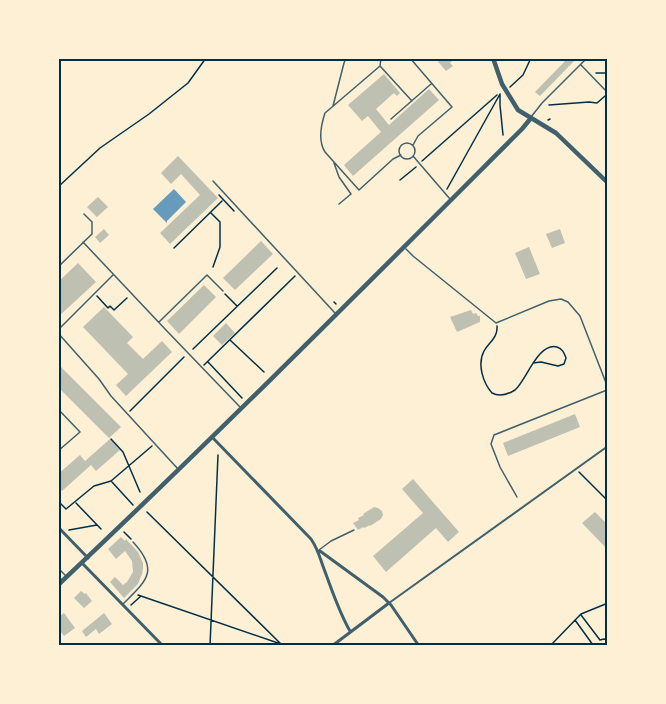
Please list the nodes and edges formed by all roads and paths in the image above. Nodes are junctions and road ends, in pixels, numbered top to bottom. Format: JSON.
{"nodes":[{"id":1,"x":206,"y":58,"type":"edge"},
{"id":2,"x":346,"y":58,"type":"edge"},
{"id":3,"x":381,"y":58,"type":"edge"},
{"id":4,"x":410,"y":58,"type":"edge"},
{"id":5,"x":493,"y":58,"type":"edge"},
{"id":6,"x":531,"y":58,"type":"edge"},
{"id":7,"x":587,"y":58,"type":"edge"},
{"id":8,"x":580,"y":65,"type":"junction"},
{"id":9,"x":380,"y":66,"type":"junction"},
{"id":10,"x":589,"y":73,"type":"junction"},
{"id":11,"x":608,"y":73,"type":"edge"},
{"id":12,"x":432,"y":83,"type":"junction"},
{"id":13,"x":509,"y":88,"type":"dead end"},
{"id":14,"x":501,"y":93,"type":"junction"},
{"id":15,"x":608,"y":94,"type":"edge"},
{"id":16,"x":412,"y":101,"type":"junction"},
{"id":17,"x":549,"y":105,"type":"dead end"},
{"id":18,"x":333,"y":106,"type":"junction"},
{"id":19,"x":531,"y":118,"type":"junction"},
{"id":20,"x":391,"y":119,"type":"dead end"},
{"id":21,"x":503,"y":135,"type":"dead end"},
{"id":22,"x":413,"y":145,"type":"junction"},
{"id":23,"x":401,"y":155,"type":"junction"},
{"id":24,"x":413,"y":156,"type":"junction"},
{"id":25,"x":334,"y":162,"type":"junction"},
{"id":26,"x":421,"y":162,"type":"dead end"},
{"id":27,"x":418,"y":165,"type":"dead end"},
{"id":28,"x":400,"y":180,"type":"dead end"},
{"id":29,"x":213,"y":181,"type":"dead end"},
{"id":30,"x":608,"y":183,"type":"edge"},
{"id":31,"x":58,"y":187,"type":"edge"},
{"id":32,"x":448,"y":189,"type":"dead end"},
{"id":33,"x":450,"y":200,"type":"junction"},
{"id":34,"x":223,"y":201,"type":"dead end"},
{"id":35,"x":339,"y":204,"type":"dead end"},
{"id":36,"x":211,"y":213,"type":"junction"},
{"id":37,"x":84,"y":214,"type":"dead end"},
{"id":38,"x":83,"y":243,"type":"junction"},
{"id":39,"x":404,"y":246,"type":"junction"},
{"id":40,"x":174,"y":248,"type":"dead end"},
{"id":41,"x":58,"y":267,"type":"edge"},
{"id":42,"x":213,"y":267,"type":"dead end"},
{"id":43,"x":276,"y":268,"type":"dead end"},
{"id":44,"x":298,"y":273,"type":"junction"},
{"id":45,"x":114,"y":275,"type":"junction"},
{"id":46,"x":223,"y":291,"type":"joint"},
{"id":47,"x":130,"y":296,"type":"dead end"},
{"id":48,"x":98,"y":298,"type":"dead end"},
{"id":49,"x":237,"y":306,"type":"junction"},
{"id":50,"x":336,"y":314,"type":"junction"},
{"id":51,"x":158,"y":322,"type":"junction"},
{"id":52,"x":496,"y":322,"type":"junction"},
{"id":53,"x":58,"y":330,"type":"edge"},
{"id":54,"x":58,"y":333,"type":"edge"},
{"id":55,"x":230,"y":340,"type":"junction"},
{"id":56,"x":190,"y":352,"type":"dead end"},
{"id":57,"x":187,"y":355,"type":"dead end"},
{"id":58,"x":208,"y":361,"type":"junction"},
{"id":59,"x":533,"y":363,"type":"junction"},
{"id":60,"x":202,"y":367,"type":"junction"},
{"id":61,"x":264,"y":372,"type":"dead end"},
{"id":62,"x":608,"y":389,"type":"edge"},
{"id":63,"x":242,"y":398,"type":"dead end"},
{"id":64,"x":241,"y":408,"type":"junction"},
{"id":65,"x":58,"y":410,"type":"edge"},
{"id":66,"x":127,"y":413,"type":"junction"},
{"id":67,"x":212,"y":437,"type":"junction"},
{"id":68,"x":111,"y":439,"type":"dead end"},
{"id":69,"x":155,"y":443,"type":"junction"},
{"id":70,"x":608,"y":447,"type":"edge"},
{"id":71,"x":58,"y":451,"type":"edge"},
{"id":72,"x":218,"y":455,"type":"dead end"},
{"id":73,"x":129,"y":466,"type":"junction"},
{"id":74,"x":179,"y":469,"type":"junction"},
{"id":75,"x":577,"y":469,"type":"junction"},
{"id":76,"x":111,"y":481,"type":"junction"},
{"id":77,"x":140,"y":492,"type":"dead end"},
{"id":78,"x":517,"y":497,"type":"dead end"},
{"id":79,"x":58,"y":501,"type":"edge"},
{"id":80,"x":608,"y":501,"type":"edge"},
{"id":81,"x":75,"y":502,"type":"junction"},
{"id":82,"x":133,"y":506,"type":"dead end"},
{"id":83,"x":147,"y":512,"type":"dead end"},
{"id":84,"x":98,"y":525,"type":"junction"},
{"id":85,"x":58,"y":526,"type":"edge"},
{"id":86,"x":101,"y":529,"type":"dead end"},
{"id":87,"x":69,"y":530,"type":"dead end"},
{"id":88,"x":354,"y":530,"type":"dead end"},
{"id":89,"x":124,"y":532,"type":"dead end"},
{"id":90,"x":134,"y":542,"type":"joint"},
{"id":91,"x":318,"y":550,"type":"junction"},
{"id":92,"x":88,"y":558,"type":"junction"},
{"id":93,"x":82,"y":563,"type":"junction"},
{"id":94,"x":58,"y":568,"type":"edge"},
{"id":95,"x":67,"y":577,"type":"junction"},
{"id":96,"x":213,"y":577,"type":"junction"},
{"id":97,"x":58,"y":585,"type":"edge"},
{"id":98,"x":135,"y":593,"type":"junction"},
{"id":99,"x":141,"y":596,"type":"junction"},
{"id":100,"x":389,"y":603,"type":"junction"},
{"id":101,"x":608,"y":603,"type":"edge"},
{"id":102,"x":123,"y":604,"type":"junction"},
{"id":103,"x":131,"y":606,"type":"dead end"},
{"id":104,"x":581,"y":614,"type":"junction"},
{"id":105,"x":575,"y":619,"type":"junction"},
{"id":106,"x":211,"y":620,"type":"junction"},
{"id":107,"x":350,"y":631,"type":"junction"},
{"id":108,"x":608,"y":640,"type":"edge"},
{"id":109,"x":163,"y":645,"type":"edge"},
{"id":110,"x":210,"y":645,"type":"edge"},
{"id":111,"x":282,"y":645,"type":"edge"},
{"id":112,"x":332,"y":645,"type":"edge"},
{"id":113,"x":418,"y":645,"type":"edge"},
{"id":114,"x":550,"y":645,"type":"edge"},
{"id":115,"x":592,"y":645,"type":"edge"}],
"edges":[{"from":1,"to":31,"type":"path"},
{"from":2,"to":18,"type":"lane"},
{"from":3,"to":9,"type":"lane"},
{"from":4,"to":12,"type":"lane"},
{"from":5,"to":19,"type":"street"},
{"from":6,"to":13,"type":"path"},
{"from":7,"to":8,"type":"lane"},
{"from":8,"to":10,"type":"lane"},
{"from":8,"to":19,"type":"lane"},
{"from":9,"to":16,"type":"lane"},
{"from":9,"to":18,"type":"lane"},
{"from":10,"to":11,"type":"path"},
{"from":10,"to":15,"type":"lane"},
{"from":12,"to":16,"type":"lane"},
{"from":12,"to":22,"type":"lane"},
{"from":14,"to":21,"type":"path"},
{"from":14,"to":26,"type":"path"},
{"from":14,"to":32,"type":"path"},
{"from":15,"to":17,"type":"path"},
{"from":16,"to":20,"type":"lane"},
{"from":18,"to":25,"type":"lane"},
{"from":19,"to":30,"type":"street"},
{"from":19,"to":33,"type":"street"},
{"from":22,"to":23,"type":"lane"},
{"from":22,"to":24,"type":"lane"},
{"from":23,"to":24,"type":"lane"},
{"from":23,"to":25,"type":"lane"},
{"from":24,"to":33,"type":"lane"},
{"from":25,"to":35,"type":"lane"},
{"from":27,"to":28,"type":"path"},
{"from":29,"to":44,"type":"lane"},
{"from":33,"to":39,"type":"street"},
{"from":34,"to":36,"type":"path"},
{"from":36,"to":40,"type":"path"},
{"from":36,"to":42,"type":"path"},
{"from":37,"to":38,"type":"lane"},
{"from":38,"to":41,"type":"lane"},
{"from":38,"to":45,"type":"lane"},
{"from":39,"to":50,"type":"street"},
{"from":39,"to":52,"type":"lane"},
{"from":43,"to":49,"type":"path"},
{"from":44,"to":50,"type":"lane"},
{"from":44,"to":55,"type":"path"},
{"from":45,"to":51,"type":"lane"},
{"from":45,"to":53,"type":"lane"},
{"from":46,"to":49,"type":"path"},
{"from":46,"to":51,"type":"lane"},
{"from":47,"to":48,"type":"path"},
{"from":49,"to":56,"type":"path"},
{"from":50,"to":64,"type":"street"},
{"from":51,"to":60,"type":"lane"},
{"from":52,"to":59,"type":"path"},
{"from":52,"to":62,"type":"lane"},
{"from":54,"to":66,"type":"lane"},
{"from":55,"to":58,"type":"path"},
{"from":55,"to":61,"type":"path"},
{"from":57,"to":66,"type":"path"},
{"from":58,"to":60,"type":"path"},
{"from":58,"to":63,"type":"path"},
{"from":59,"to":59,"type":"path"},
{"from":60,"to":64,"type":"lane"},
{"from":62,"to":78,"type":"lane"},
{"from":64,"to":67,"type":"street"},
{"from":65,"to":71,"type":"lane"},
{"from":66,"to":69,"type":"lane"},
{"from":67,"to":74,"type":"street"},
{"from":67,"to":91,"type":"street"},
{"from":68,"to":73,"type":"path"},
{"from":69,"to":73,"type":"path"},
{"from":69,"to":74,"type":"lane"},
{"from":70,"to":75,"type":"street"},
{"from":72,"to":96,"type":"path"},
{"from":73,"to":76,"type":"path"},
{"from":73,"to":77,"type":"path"},
{"from":74,"to":92,"type":"street"},
{"from":75,"to":80,"type":"path"},
{"from":75,"to":100,"type":"street"},
{"from":76,"to":81,"type":"path"},
{"from":76,"to":82,"type":"path"},
{"from":79,"to":81,"type":"path"},
{"from":81,"to":84,"type":"path"},
{"from":83,"to":96,"type":"path"},
{"from":84,"to":86,"type":"path"},
{"from":84,"to":87,"type":"path"},
{"from":85,"to":92,"type":"street"},
{"from":88,"to":91,"type":"lane"},
{"from":89,"to":90,"type":"path"},
{"from":90,"to":98,"type":"lane"},
{"from":91,"to":100,"type":"street"},
{"from":91,"to":107,"type":"street"},
{"from":92,"to":93,"type":"street"},
{"from":93,"to":95,"type":"street"},
{"from":93,"to":102,"type":"street"},
{"from":94,"to":95,"type":"lane"},
{"from":95,"to":97,"type":"street"},
{"from":96,"to":106,"type":"path"},
{"from":96,"to":111,"type":"path"},
{"from":98,"to":99,"type":"path"},
{"from":98,"to":102,"type":"lane"},
{"from":99,"to":103,"type":"path"},
{"from":99,"to":106,"type":"path"},
{"from":100,"to":107,"type":"street"},
{"from":100,"to":113,"type":"street"},
{"from":101,"to":104,"type":"path"},
{"from":102,"to":109,"type":"street"},
{"from":104,"to":105,"type":"path"},
{"from":104,"to":108,"type":"path"},
{"from":105,"to":114,"type":"path"},
{"from":105,"to":115,"type":"path"},
{"from":106,"to":110,"type":"path"},
{"from":106,"to":111,"type":"path"},
{"from":107,"to":112,"type":"street"}]}
